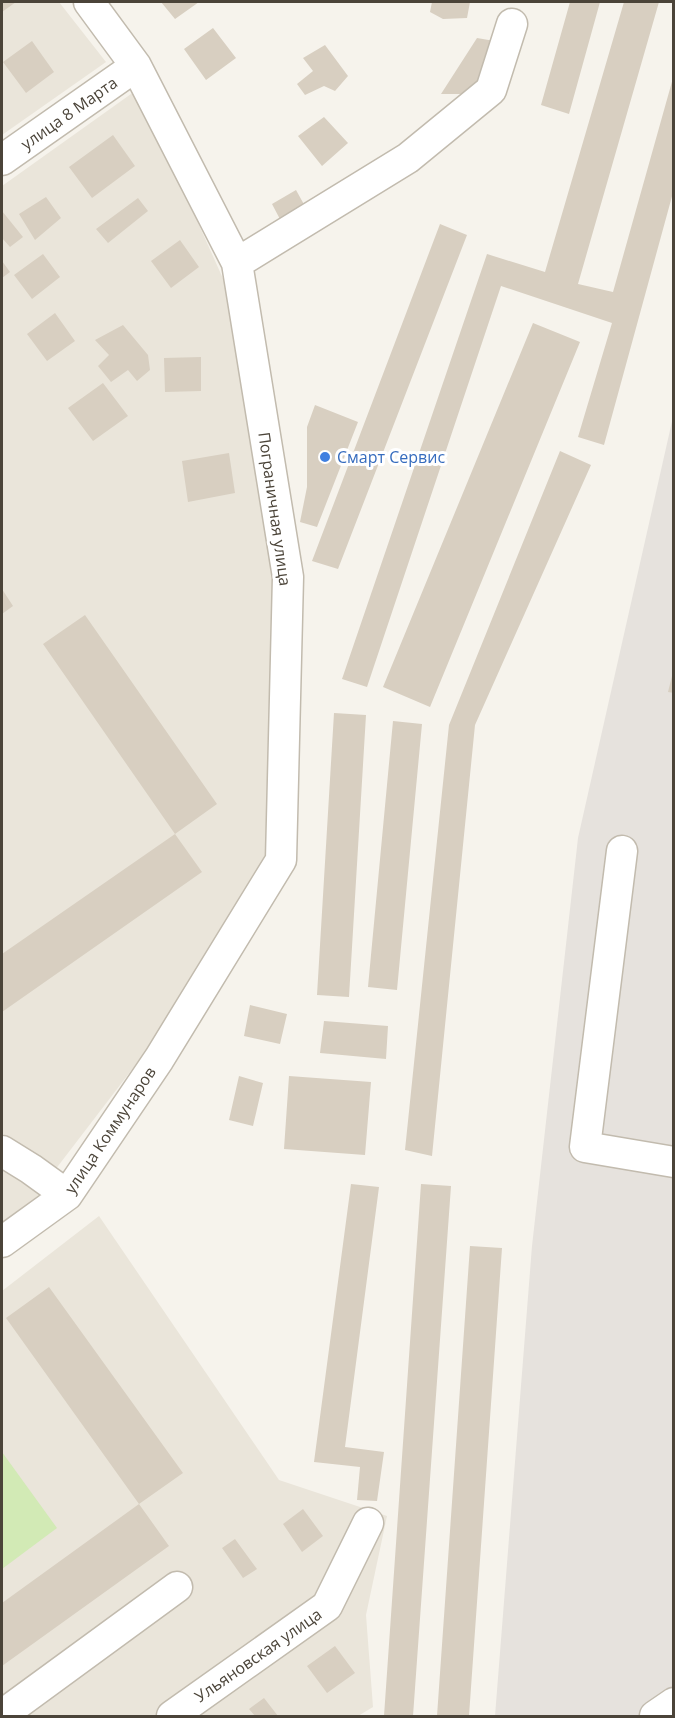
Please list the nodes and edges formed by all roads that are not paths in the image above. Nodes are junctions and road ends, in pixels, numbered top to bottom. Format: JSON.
{"nodes":[{"id":1,"x":89,"y":2,"type":"edge"},
{"id":2,"x":512,"y":24,"type":"dead end"},
{"id":3,"x":136,"y":66,"type":"junction"},
{"id":4,"x":2,"y":160,"type":"edge"},
{"id":5,"x":237,"y":263,"type":"junction"},
{"id":6,"x":622,"y":851,"type":"dead end"},
{"id":7,"x":159,"y":1059,"type":"joint"},
{"id":8,"x":2,"y":1151,"type":"edge"},
{"id":9,"x":674,"y":1162,"type":"edge"},
{"id":10,"x":67,"y":1196,"type":"junction"},
{"id":11,"x":2,"y":1242,"type":"edge"},
{"id":12,"x":369,"y":1523,"type":"dead end"},
{"id":13,"x":177,"y":1587,"type":"dead end"},
{"id":14,"x":674,"y":1703,"type":"edge"},
{"id":15,"x":2,"y":1715,"type":"edge"},
{"id":16,"x":172,"y":1716,"type":"edge"},
{"id":17,"x":655,"y":1716,"type":"edge"}],
"edges":[{"from":1,"to":3,"type":"street","name":"Пограничная улица"},
{"from":2,"to":5,"type":"street"},
{"from":3,"to":4,"type":"street","name":"улица 8 Марта"},
{"from":3,"to":5,"type":"street","name":"Пограничная улица"},
{"from":5,"to":7,"type":"street","name":"Пограничная улица"},
{"from":6,"to":9,"type":"street"},
{"from":7,"to":10,"type":"street","name":"улица Коммунаров"},
{"from":8,"to":10,"type":"street"},
{"from":10,"to":11,"type":"street","name":"улица Коммунаров"},
{"from":12,"to":16,"type":"street","name":"Ульяновская улица"},
{"from":13,"to":15,"type":"street"},
{"from":14,"to":17,"type":"street"}]}
